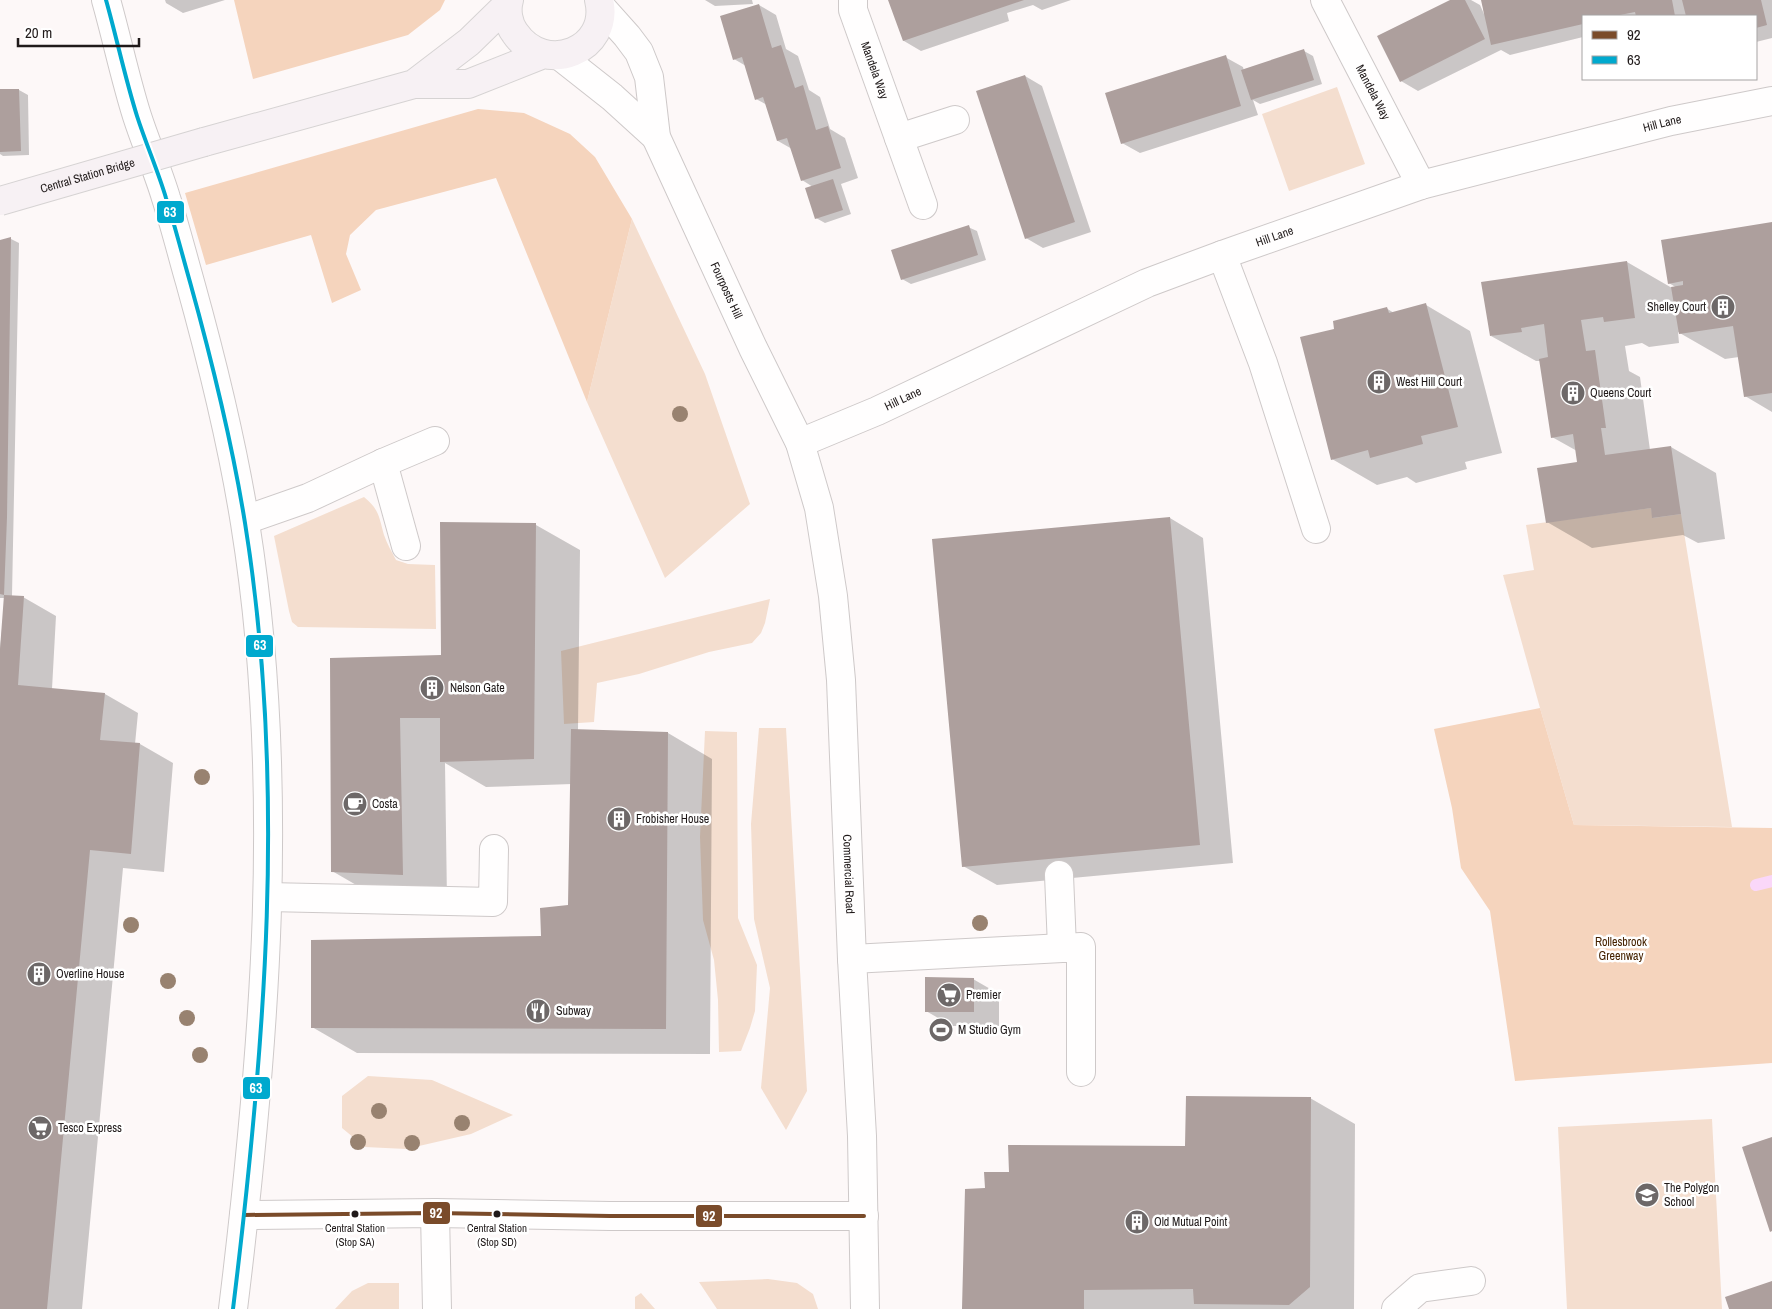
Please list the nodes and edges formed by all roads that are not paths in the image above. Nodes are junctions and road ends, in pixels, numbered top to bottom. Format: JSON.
{"nodes":[{"id":1,"x":106,"y":0,"type":"edge"},
{"id":2,"x":853,"y":0,"type":"edge"},
{"id":3,"x":509,"y":2,"type":"edge"},
{"id":4,"x":1329,"y":2,"type":"edge"},
{"id":5,"x":600,"y":4,"type":"edge"},
{"id":6,"x":551,"y":55,"type":"junction"},
{"id":7,"x":414,"y":84,"type":"junction"},
{"id":8,"x":1772,"y":101,"type":"edge"},
{"id":9,"x":955,"y":120,"type":"dead end"},
{"id":10,"x":656,"y":137,"type":"junction"},
{"id":11,"x":899,"y":138,"type":"junction"},
{"id":12,"x":1421,"y":185,"type":"junction"},
{"id":13,"x":0,"y":201,"type":"edge"},
{"id":14,"x":923,"y":205,"type":"dead end"},
{"id":15,"x":1222,"y":255,"type":"junction"},
{"id":16,"x":436,"y":441,"type":"dead end"},
{"id":17,"x":800,"y":443,"type":"junction"},
{"id":18,"x":383,"y":462,"type":"junction"},
{"id":19,"x":245,"y":520,"type":"junction"},
{"id":20,"x":1316,"y":529,"type":"dead end"},
{"id":21,"x":406,"y":546,"type":"dead end"},
{"id":22,"x":494,"y":849,"type":"dead end"},
{"id":23,"x":1059,"y":875,"type":"dead end"},
{"id":24,"x":268,"y":897,"type":"junction"},
{"id":25,"x":1062,"y":947,"type":"junction"},
{"id":26,"x":852,"y":959,"type":"junction"},
{"id":27,"x":1081,"y":1072,"type":"dead end"},
{"id":28,"x":436,"y":1214,"type":"junction"},
{"id":29,"x":244,"y":1215,"type":"junction"},
{"id":30,"x":864,"y":1216,"type":"junction"},
{"id":31,"x":1471,"y":1281,"type":"dead end"},
{"id":32,"x":233,"y":1309,"type":"edge"},
{"id":33,"x":437,"y":1309,"type":"edge"},
{"id":34,"x":865,"y":1309,"type":"edge"},
{"id":35,"x":1396,"y":1309,"type":"edge"}],
"edges":[{"from":1,"to":19,"type":"street"},
{"from":2,"to":11,"type":"street","name":"Mandela Way"},
{"from":3,"to":6,"type":"main road"},
{"from":3,"to":7,"type":"main road"},
{"from":4,"to":12,"type":"street","name":"Mandela Way"},
{"from":5,"to":6,"type":"main road"},
{"from":5,"to":10,"type":"street","name":"Fourposts Hill"},
{"from":6,"to":7,"type":"main road"},
{"from":6,"to":10,"type":"street","name":"Fourposts Hill"},
{"from":7,"to":13,"type":"main road","name":"Central Station Bridge","bridge":true},
{"from":8,"to":12,"type":"street","name":"Hill Lane"},
{"from":9,"to":11,"type":"street"},
{"from":10,"to":17,"type":"street","name":"Fourposts Hill"},
{"from":11,"to":14,"type":"street","name":"Mandela Way"},
{"from":12,"to":15,"type":"street","name":"Hill Lane"},
{"from":15,"to":17,"type":"street","name":"Hill Lane"},
{"from":15,"to":20,"type":"street"},
{"from":16,"to":18,"type":"street"},
{"from":17,"to":26,"type":"street","name":"Commercial Road"},
{"from":18,"to":19,"type":"street"},
{"from":18,"to":21,"type":"street"},
{"from":19,"to":24,"type":"street"},
{"from":22,"to":24,"type":"street"},
{"from":23,"to":25,"type":"street"},
{"from":24,"to":29,"type":"street"},
{"from":25,"to":26,"type":"street"},
{"from":25,"to":27,"type":"street"},
{"from":26,"to":30,"type":"street","name":"Commercial Road"},
{"from":28,"to":29,"type":"street"},
{"from":28,"to":30,"type":"street"},
{"from":28,"to":33,"type":"street"},
{"from":29,"to":32,"type":"street"},
{"from":30,"to":34,"type":"street","name":"Commercial Road"},
{"from":31,"to":35,"type":"street"}]}
